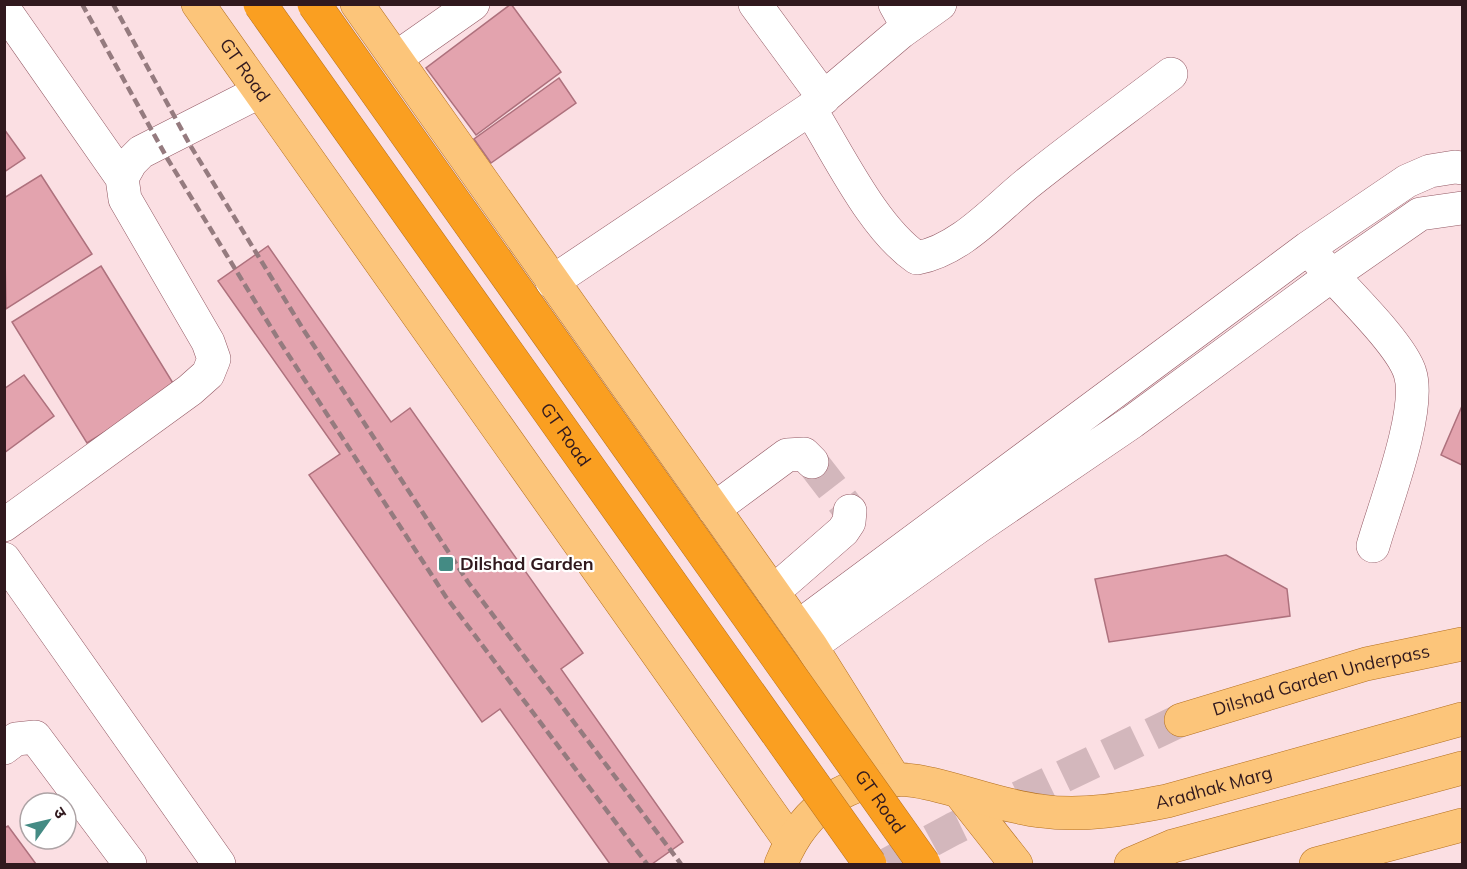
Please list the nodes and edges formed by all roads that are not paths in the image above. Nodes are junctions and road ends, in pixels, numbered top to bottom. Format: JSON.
{"nodes":[{"id":1,"x":198,"y":4,"type":"edge"},
{"id":2,"x":260,"y":4,"type":"edge"},
{"id":3,"x":314,"y":4,"type":"edge"},
{"id":4,"x":357,"y":4,"type":"edge"},
{"id":5,"x":473,"y":4,"type":"edge"},
{"id":6,"x":756,"y":4,"type":"edge"},
{"id":7,"x":940,"y":4,"type":"edge"},
{"id":8,"x":4,"y":9,"type":"edge"},
{"id":9,"x":898,"y":18,"type":"edge"},
{"id":10,"x":396,"y":58,"type":"junction"},
{"id":11,"x":1171,"y":74,"type":"dead end"},
{"id":12,"x":259,"y":92,"type":"junction"},
{"id":13,"x":817,"y":104,"type":"junction"},
{"id":14,"x":1462,"y":168,"type":"edge"},
{"id":15,"x":122,"y":178,"type":"junction"},
{"id":16,"x":1462,"y":208,"type":"edge"},
{"id":17,"x":1308,"y":248,"type":"junction"},
{"id":18,"x":1331,"y":276,"type":"junction"},
{"id":19,"x":552,"y":282,"type":"junction"},
{"id":20,"x":812,"y":462,"type":"tunnel mouth"},
{"id":21,"x":714,"y":509,"type":"junction"},
{"id":22,"x":850,"y":511,"type":"dead end"},
{"id":23,"x":4,"y":525,"type":"edge"},
{"id":24,"x":1373,"y":546,"type":"dead end"},
{"id":25,"x":4,"y":559,"type":"edge"},
{"id":26,"x":773,"y":592,"type":"junction"},
{"id":27,"x":805,"y":637,"type":"junction"},
{"id":28,"x":1462,"y":644,"type":"edge"},
{"id":29,"x":1462,"y":719,"type":"edge"},
{"id":30,"x":1181,"y":720,"type":"tunnel mouth"},
{"id":31,"x":4,"y":748,"type":"edge"},
{"id":32,"x":1462,"y":768,"type":"edge"},
{"id":33,"x":895,"y":780,"type":"junction"},
{"id":34,"x":960,"y":794,"type":"junction"},
{"id":35,"x":1462,"y":825,"type":"edge"},
{"id":36,"x":785,"y":853,"type":"edge"},
{"id":37,"x":130,"y":864,"type":"edge"},
{"id":38,"x":219,"y":864,"type":"edge"},
{"id":39,"x":870,"y":864,"type":"edge"},
{"id":40,"x":924,"y":864,"type":"edge"},
{"id":41,"x":1016,"y":864,"type":"edge"},
{"id":42,"x":1131,"y":864,"type":"edge"},
{"id":43,"x":1316,"y":864,"type":"edge"}],
"edges":[{"from":1,"to":12,"type":"main road","name":"GT Road"},
{"from":2,"to":39,"type":"highway","name":"GT Road","bridge":true},
{"from":3,"to":40,"type":"highway","name":"GT Road","bridge":true},
{"from":4,"to":10,"type":"main road","name":"GT Road"},
{"from":5,"to":10,"type":"street"},
{"from":6,"to":13,"type":"street"},
{"from":7,"to":9,"type":"street"},
{"from":8,"to":15,"type":"street"},
{"from":9,"to":13,"type":"street"},
{"from":10,"to":19,"type":"main road","name":"GT Road"},
{"from":11,"to":13,"type":"street"},
{"from":12,"to":15,"type":"street"},
{"from":12,"to":36,"type":"main road","name":"GT Road"},
{"from":13,"to":19,"type":"street"},
{"from":14,"to":17,"type":"street"},
{"from":15,"to":23,"type":"street"},
{"from":16,"to":18,"type":"street"},
{"from":17,"to":18,"type":"street"},
{"from":17,"to":27,"type":"street"},
{"from":18,"to":24,"type":"street"},
{"from":18,"to":27,"type":"street"},
{"from":19,"to":21,"type":"main road","name":"GT Road"},
{"from":20,"to":21,"type":"street"},
{"from":21,"to":26,"type":"main road","name":"GT Road"},
{"from":22,"to":26,"type":"street"},
{"from":25,"to":38,"type":"street"},
{"from":26,"to":27,"type":"main road","name":"GT Road"},
{"from":27,"to":33,"type":"main road","name":"GT Road"},
{"from":28,"to":30,"type":"main road","name":"Dilshad Garden Underpass"},
{"from":29,"to":34,"type":"main road","name":"Aradhak Marg"},
{"from":31,"to":37,"type":"street"},
{"from":32,"to":42,"type":"main road"},
{"from":33,"to":34,"type":"main road","name":"Aradhak Marg"},
{"from":33,"to":36,"type":"main road","name":"Aradhak Marg"},
{"from":34,"to":41,"type":"main road"},
{"from":35,"to":43,"type":"main road"}]}
